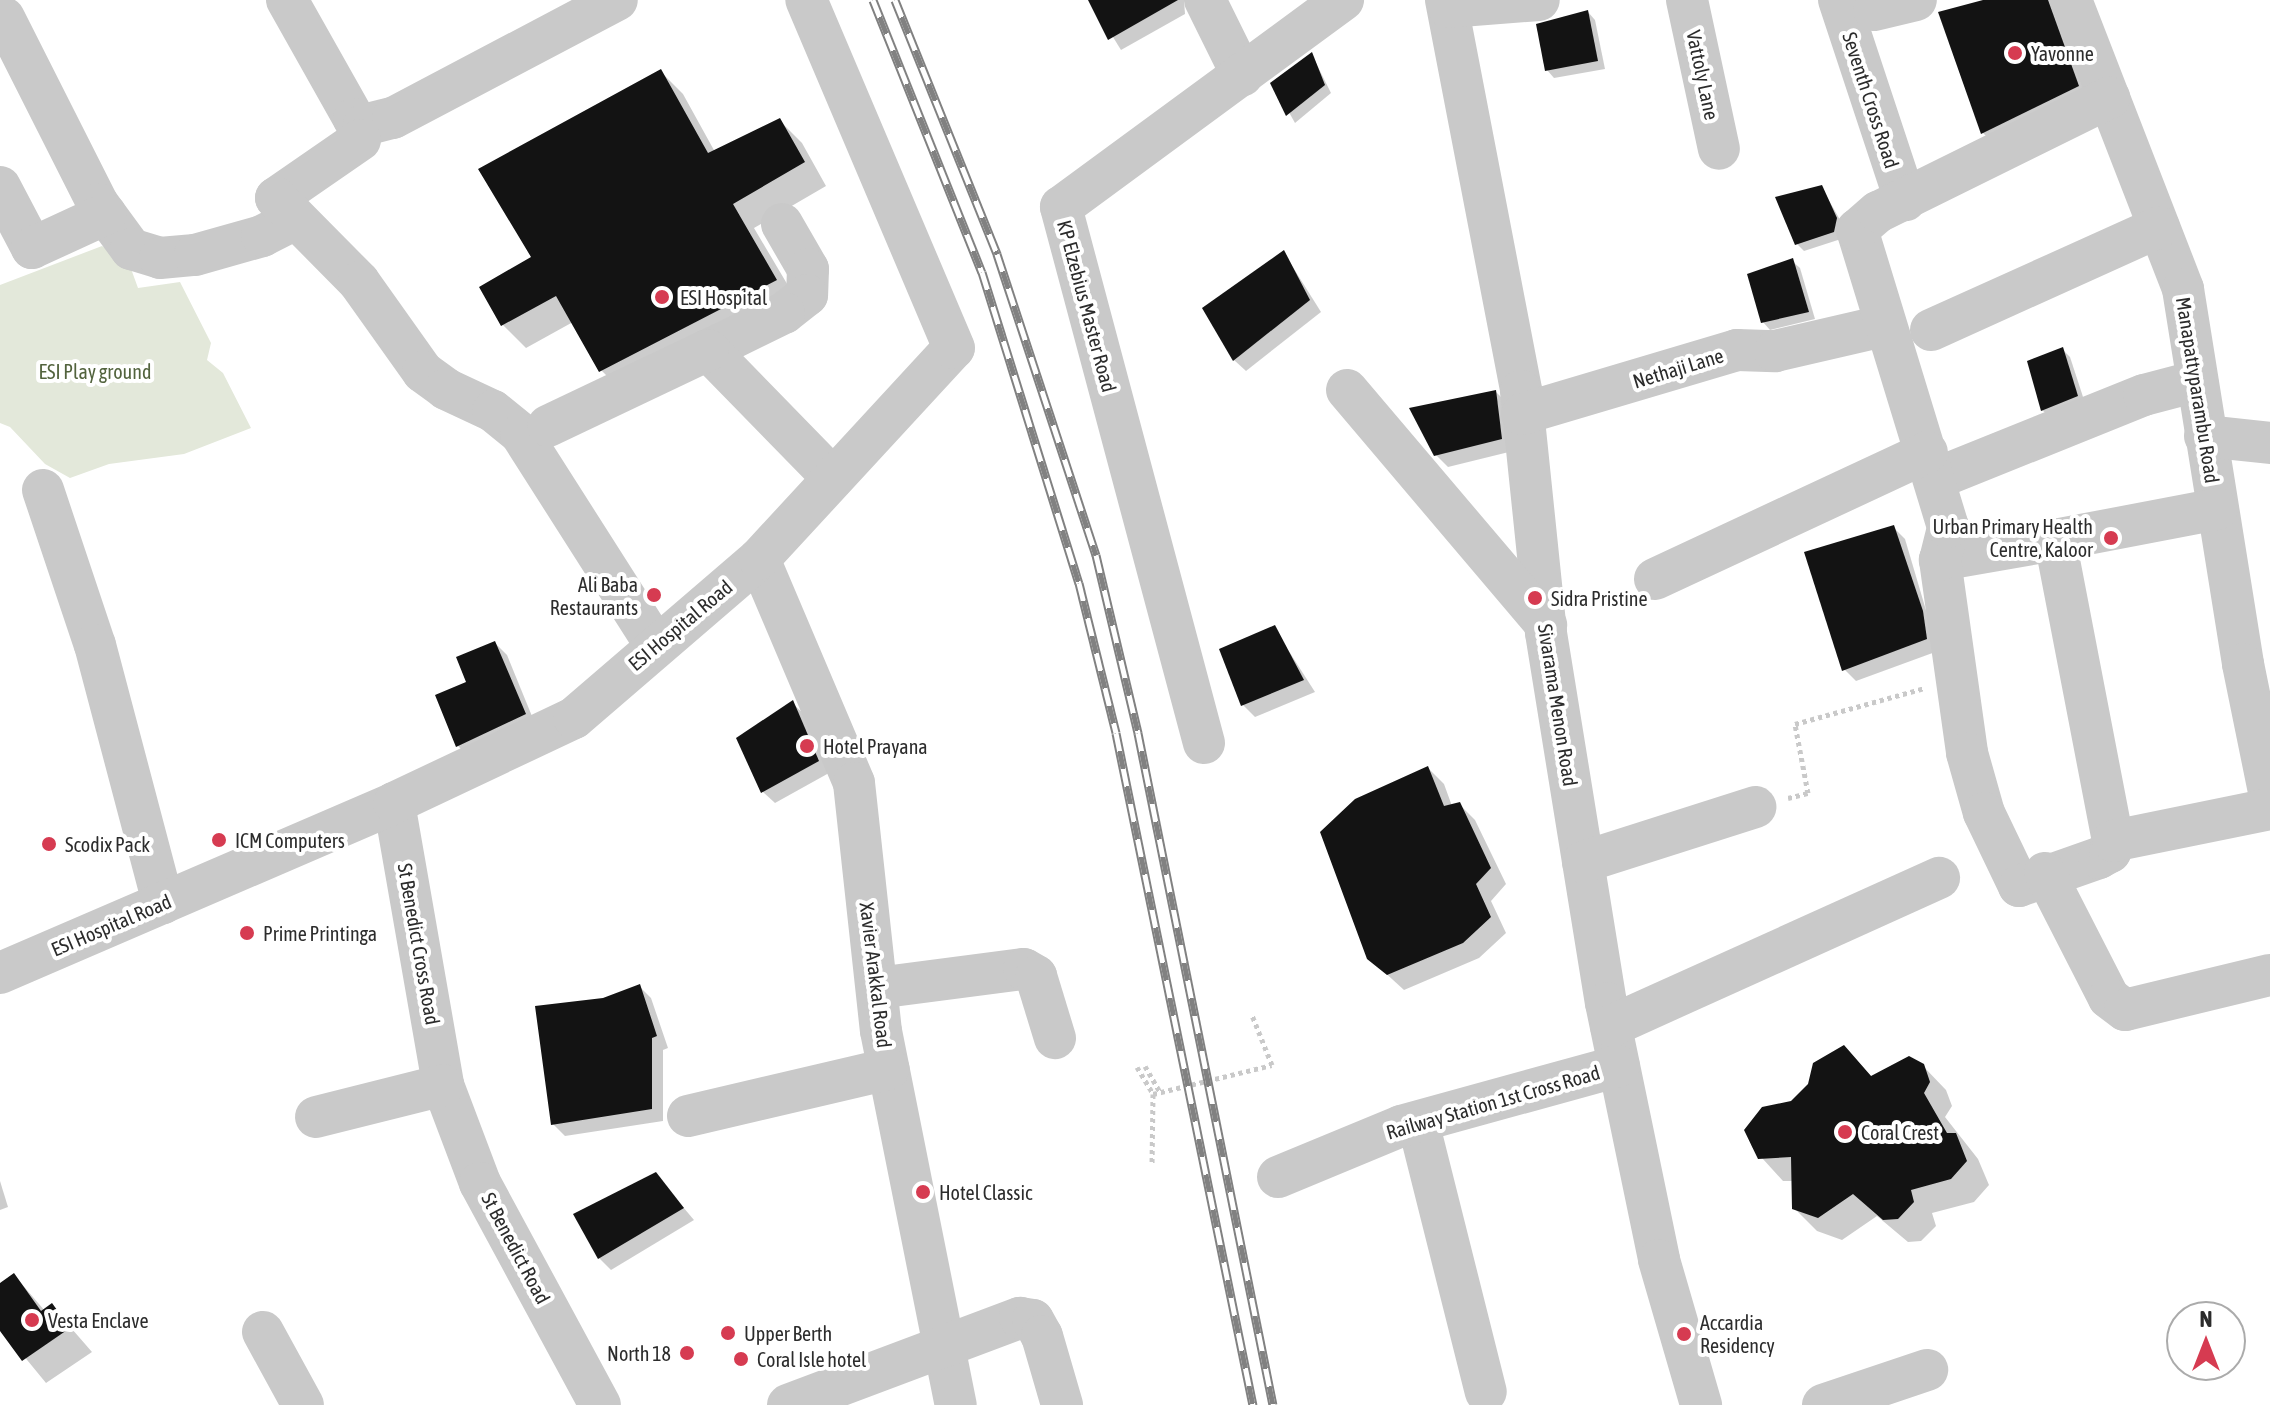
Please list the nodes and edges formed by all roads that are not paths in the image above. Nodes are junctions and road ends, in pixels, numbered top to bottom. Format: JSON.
{"nodes":[{"id":1,"x":287,"y":0,"type":"edge"},
{"id":2,"x":617,"y":0,"type":"edge"},
{"id":3,"x":806,"y":0,"type":"edge"},
{"id":4,"x":1205,"y":0,"type":"edge"},
{"id":5,"x":1343,"y":0,"type":"edge"},
{"id":6,"x":1539,"y":0,"type":"edge"},
{"id":7,"x":1687,"y":0,"type":"edge"},
{"id":8,"x":1916,"y":0,"type":"edge"},
{"id":9,"x":2071,"y":0,"type":"edge"},
{"id":10,"x":1447,"y":4,"type":"edge"},
{"id":11,"x":1857,"y":5,"type":"edge"},
{"id":12,"x":4,"y":18,"type":"dead end"},
{"id":13,"x":1242,"y":75,"type":"junction"},
{"id":14,"x":2109,"y":98,"type":"junction"},
{"id":15,"x":360,"y":140,"type":"dead end"},
{"id":16,"x":1719,"y":149,"type":"dead end"},
{"id":17,"x":0,"y":187,"type":"edge"},
{"id":18,"x":1905,"y":200,"type":"junction"},
{"id":19,"x":106,"y":214,"type":"junction"},
{"id":20,"x":295,"y":219,"type":"junction"},
{"id":21,"x":782,"y":224,"type":"dead end"},
{"id":22,"x":2159,"y":227,"type":"junction"},
{"id":23,"x":1883,"y":326,"type":"junction"},
{"id":24,"x":1931,"y":330,"type":"dead end"},
{"id":25,"x":708,"y":350,"type":"junction"},
{"id":26,"x":2197,"y":381,"type":"junction"},
{"id":27,"x":1347,"y":390,"type":"dead end"},
{"id":28,"x":1522,"y":414,"type":"junction"},
{"id":29,"x":548,"y":426,"type":"dead end"},
{"id":30,"x":2205,"y":436,"type":"junction"},
{"id":31,"x":2270,"y":443,"type":"edge"},
{"id":32,"x":1931,"y":466,"type":"junction"},
{"id":33,"x":833,"y":478,"type":"junction"},
{"id":34,"x":43,"y":490,"type":"dead end"},
{"id":35,"x":2217,"y":509,"type":"junction"},
{"id":36,"x":2055,"y":540,"type":"junction"},
{"id":37,"x":759,"y":559,"type":"junction"},
{"id":38,"x":1940,"y":560,"type":"junction"},
{"id":39,"x":1655,"y":579,"type":"dead end"},
{"id":40,"x":1546,"y":625,"type":"junction"},
{"id":41,"x":655,"y":644,"type":"junction"},
{"id":42,"x":1204,"y":743,"type":"dead end"},
{"id":43,"x":2270,"y":797,"type":"edge"},
{"id":44,"x":394,"y":803,"type":"junction"},
{"id":45,"x":1755,"y":807,"type":"road end"},
{"id":46,"x":2270,"y":809,"type":"edge"},
{"id":47,"x":2113,"y":841,"type":"junction"},
{"id":48,"x":1583,"y":862,"type":"junction"},
{"id":49,"x":2045,"y":873,"type":"junction"},
{"id":50,"x":1939,"y":878,"type":"dead end"},
{"id":51,"x":163,"y":903,"type":"junction"},
{"id":52,"x":0,"y":973,"type":"edge"},
{"id":53,"x":2270,"y":975,"type":"edge"},
{"id":54,"x":877,"y":988,"type":"junction"},
{"id":55,"x":1611,"y":1026,"type":"junction"},
{"id":56,"x":1055,"y":1038,"type":"dead end"},
{"id":57,"x":1619,"y":1066,"type":"junction"},
{"id":58,"x":889,"y":1069,"type":"junction"},
{"id":59,"x":443,"y":1085,"type":"junction"},
{"id":60,"x":688,"y":1116,"type":"dead end"},
{"id":61,"x":316,"y":1117,"type":"dead end"},
{"id":62,"x":1418,"y":1122,"type":"junction"},
{"id":63,"x":1278,"y":1177,"type":"dead end"},
{"id":64,"x":263,"y":1332,"type":"dead end"},
{"id":65,"x":944,"y":1342,"type":"junction"},
{"id":66,"x":1927,"y":1370,"type":"dead end"},
{"id":67,"x":1486,"y":1392,"type":"dead end"},
{"id":68,"x":303,"y":1405,"type":"edge"},
{"id":69,"x":600,"y":1405,"type":"edge"},
{"id":70,"x":788,"y":1405,"type":"edge"},
{"id":71,"x":956,"y":1405,"type":"edge"},
{"id":72,"x":1062,"y":1405,"type":"edge"},
{"id":73,"x":1701,"y":1405,"type":"edge"},
{"id":74,"x":1823,"y":1405,"type":"edge"}],
"edges":[{"from":1,"to":2,"type":"street"},
{"from":3,"to":33,"type":"street","name":"ESI Hospital Road"},
{"from":4,"to":13,"type":"street"},
{"from":5,"to":13,"type":"street","name":"KP Elzebius Master Road"},
{"from":6,"to":10,"type":"street"},
{"from":7,"to":16,"type":"street","name":"Vattoly Lane"},
{"from":8,"to":11,"type":"street"},
{"from":9,"to":14,"type":"street","name":"Manapattyparambu Road"},
{"from":10,"to":28,"type":"street","name":"Sivarama Menon Road"},
{"from":11,"to":18,"type":"street","name":"Seventh Cross Road"},
{"from":12,"to":19,"type":"street"},
{"from":13,"to":42,"type":"street","name":"KP Elzebius Master Road"},
{"from":14,"to":18,"type":"street"},
{"from":14,"to":22,"type":"street","name":"Manapattyparambu Road"},
{"from":15,"to":20,"type":"street"},
{"from":17,"to":19,"type":"street"},
{"from":18,"to":23,"type":"street"},
{"from":19,"to":20,"type":"street"},
{"from":20,"to":41,"type":"street"},
{"from":21,"to":25,"type":"street"},
{"from":22,"to":24,"type":"street"},
{"from":22,"to":26,"type":"street","name":"Manapattyparambu Road"},
{"from":23,"to":28,"type":"street","name":"Nethaji Lane"},
{"from":23,"to":32,"type":"street"},
{"from":25,"to":29,"type":"street"},
{"from":25,"to":33,"type":"street"},
{"from":26,"to":30,"type":"street","name":"Manapattyparambu Road"},
{"from":26,"to":32,"type":"street"},
{"from":27,"to":40,"type":"street"},
{"from":28,"to":40,"type":"street","name":"Sivarama Menon Road"},
{"from":30,"to":31,"type":"street"},
{"from":30,"to":35,"type":"street","name":"Manapattyparambu Road"},
{"from":32,"to":38,"type":"street"},
{"from":32,"to":39,"type":"street"},
{"from":33,"to":37,"type":"street","name":"ESI Hospital Road"},
{"from":34,"to":51,"type":"street"},
{"from":35,"to":36,"type":"street"},
{"from":35,"to":43,"type":"street","name":"Manapattyparambu Road"},
{"from":36,"to":38,"type":"street"},
{"from":36,"to":47,"type":"street"},
{"from":37,"to":41,"type":"street","name":"ESI Hospital Road"},
{"from":37,"to":54,"type":"street","name":"Xavier Arakkal Road"},
{"from":38,"to":49,"type":"street"},
{"from":40,"to":48,"type":"street","name":"Sivarama Menon Road"},
{"from":41,"to":44,"type":"street","name":"ESI Hospital Road"},
{"from":44,"to":51,"type":"street","name":"ESI Hospital Road"},
{"from":44,"to":59,"type":"street","name":"St Benedict Cross Road"},
{"from":45,"to":48,"type":"street"},
{"from":46,"to":47,"type":"street"},
{"from":47,"to":49,"type":"street"},
{"from":48,"to":55,"type":"street","name":"Sivarama Menon Road"},
{"from":49,"to":53,"type":"street"},
{"from":50,"to":55,"type":"street"},
{"from":51,"to":52,"type":"street","name":"ESI Hospital Road"},
{"from":54,"to":56,"type":"street"},
{"from":54,"to":58,"type":"street","name":"Xavier Arakkal Road"},
{"from":55,"to":57,"type":"street","name":"Sivarama Menon Road"},
{"from":57,"to":62,"type":"street","name":"Railway Station 1st Cross Road"},
{"from":57,"to":73,"type":"street","name":"Sivarama Menon Road"},
{"from":58,"to":60,"type":"street"},
{"from":58,"to":65,"type":"street","name":"Xavier Arakkal Road"},
{"from":59,"to":61,"type":"street"},
{"from":59,"to":69,"type":"street","name":"St Benedict Road"},
{"from":62,"to":63,"type":"street","name":"Railway Station 1st Cross Road"},
{"from":62,"to":67,"type":"street"},
{"from":64,"to":68,"type":"street"},
{"from":65,"to":70,"type":"street"},
{"from":65,"to":71,"type":"street","name":"Xavier Arakkal Road"},
{"from":65,"to":72,"type":"street"},
{"from":66,"to":74,"type":"street"}]}
